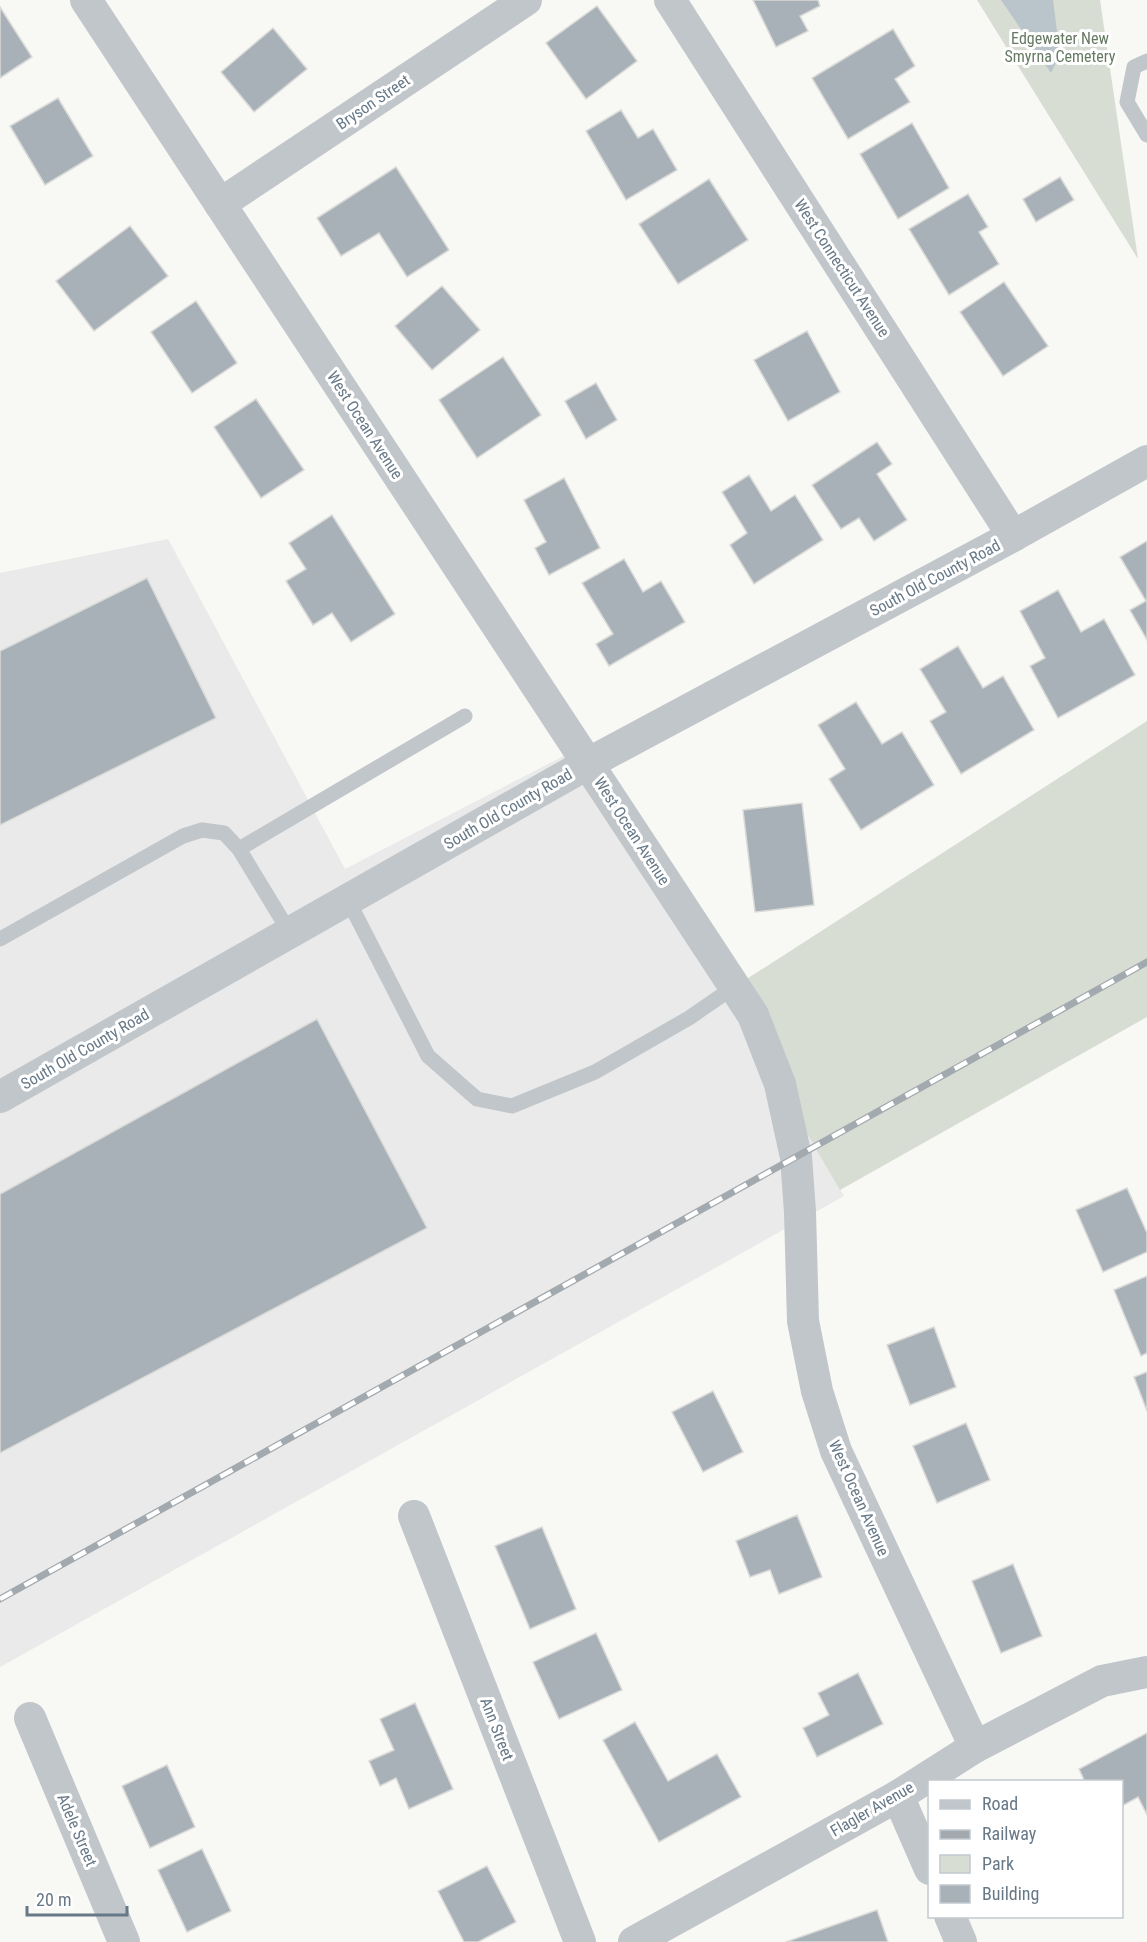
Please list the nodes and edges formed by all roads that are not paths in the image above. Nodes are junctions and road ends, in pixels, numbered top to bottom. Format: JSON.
{"nodes":[{"id":1,"x":86,"y":0,"type":"edge"},
{"id":2,"x":526,"y":0,"type":"edge"},
{"id":3,"x":670,"y":0,"type":"edge"},
{"id":4,"x":1147,"y":61,"type":"edge"},
{"id":5,"x":1147,"y":135,"type":"edge"},
{"id":6,"x":220,"y":204,"type":"junction"},
{"id":7,"x":1147,"y":461,"type":"edge"},
{"id":8,"x":1014,"y":536,"type":"junction"},
{"id":9,"x":465,"y":716,"type":"dead end"},
{"id":10,"x":587,"y":764,"type":"junction"},
{"id":11,"x":238,"y":849,"type":"junction"},
{"id":12,"x":348,"y":900,"type":"junction"},
{"id":13,"x":290,"y":933,"type":"junction"},
{"id":14,"x":0,"y":939,"type":"edge"},
{"id":15,"x":734,"y":987,"type":"junction"},
{"id":16,"x":0,"y":1097,"type":"edge"},
{"id":17,"x":414,"y":1516,"type":"dead end"},
{"id":18,"x":1147,"y":1672,"type":"edge"},
{"id":19,"x":30,"y":1718,"type":"dead end"},
{"id":20,"x":975,"y":1747,"type":"junction"},
{"id":21,"x":898,"y":1796,"type":"junction"},
{"id":22,"x":928,"y":1864,"type":"edge"},
{"id":23,"x":950,"y":1918,"type":"edge"},
{"id":24,"x":124,"y":1942,"type":"edge"},
{"id":25,"x":580,"y":1942,"type":"edge"},
{"id":26,"x":634,"y":1942,"type":"edge"},
{"id":27,"x":961,"y":1942,"type":"edge"}],
"edges":[{"from":1,"to":6,"type":"street","name":"West Ocean Avenue"},
{"from":2,"to":6,"type":"street","name":"Bryson Street"},
{"from":3,"to":8,"type":"street","name":"West Connecticut Avenue"},
{"from":4,"to":5,"type":"lane"},
{"from":6,"to":10,"type":"street","name":"West Ocean Avenue"},
{"from":7,"to":8,"type":"street","name":"South Old County Road"},
{"from":8,"to":10,"type":"street","name":"South Old County Road"},
{"from":9,"to":11,"type":"lane"},
{"from":10,"to":12,"type":"street","name":"South Old County Road"},
{"from":10,"to":15,"type":"street","name":"West Ocean Avenue"},
{"from":11,"to":13,"type":"lane"},
{"from":11,"to":14,"type":"lane"},
{"from":12,"to":13,"type":"street","name":"South Old County Road"},
{"from":12,"to":15,"type":"lane"},
{"from":13,"to":16,"type":"street","name":"South Old County Road"},
{"from":15,"to":20,"type":"street","name":"West Ocean Avenue"},
{"from":17,"to":25,"type":"street","name":"Ann Street"},
{"from":18,"to":20,"type":"street","name":"Flagler Avenue"},
{"from":19,"to":24,"type":"street","name":"Adele Street"},
{"from":20,"to":21,"type":"street","name":"Flagler Avenue"},
{"from":21,"to":22,"type":"street"},
{"from":21,"to":26,"type":"street","name":"Flagler Avenue"},
{"from":23,"to":27,"type":"street"}]}
